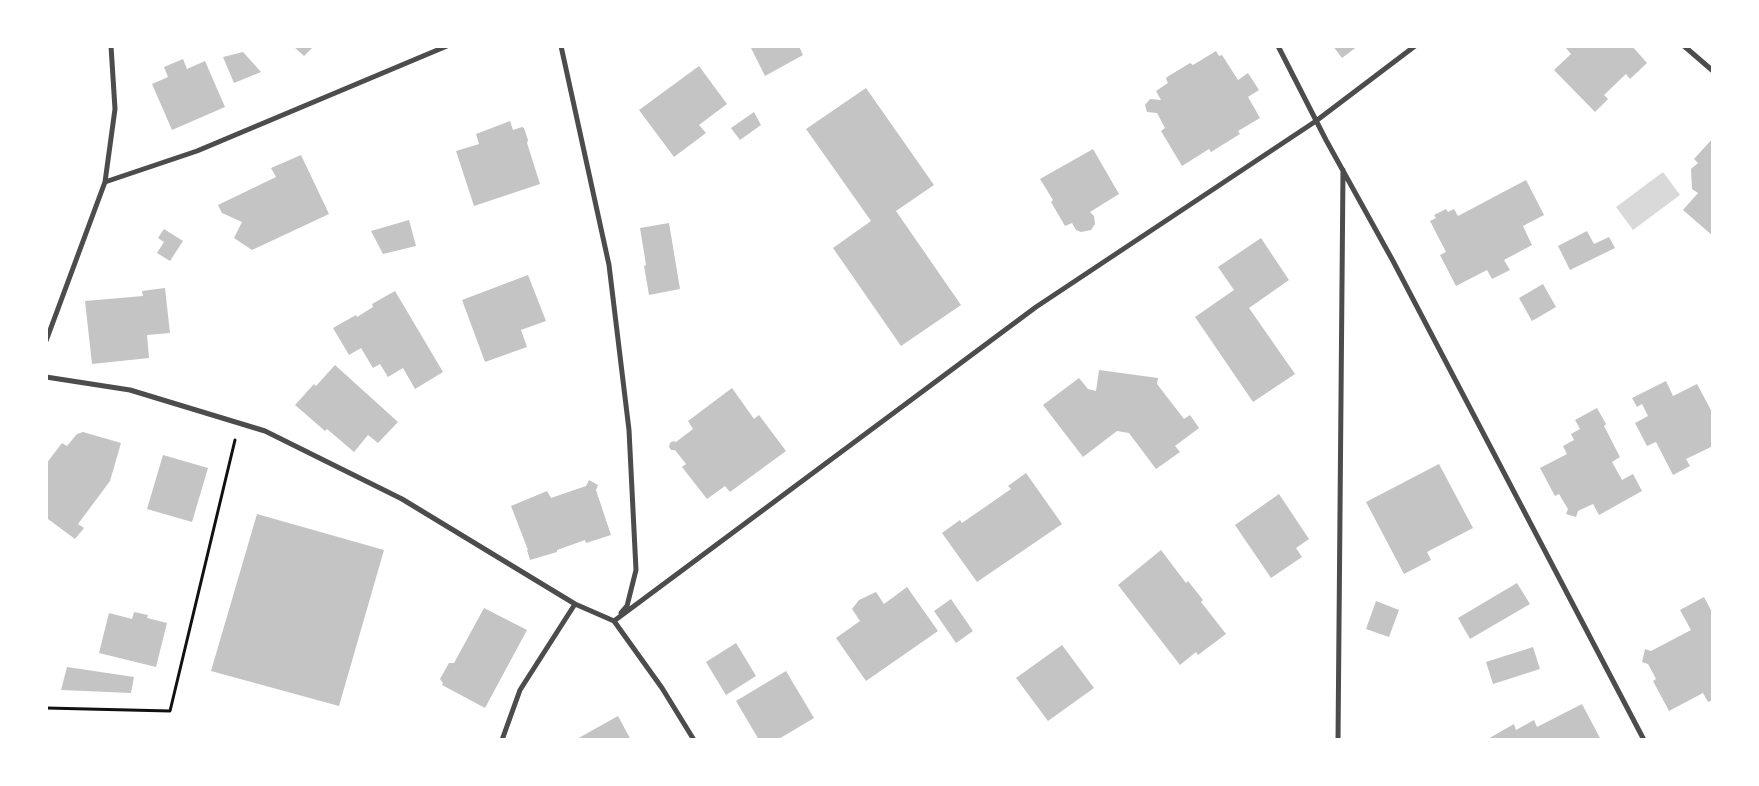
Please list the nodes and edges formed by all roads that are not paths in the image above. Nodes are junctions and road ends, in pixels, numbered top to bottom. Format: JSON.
{"nodes":[{"id":1,"x":111,"y":46,"type":"edge"},
{"id":2,"x":447,"y":46,"type":"edge"},
{"id":3,"x":561,"y":46,"type":"edge"},
{"id":4,"x":1278,"y":46,"type":"edge"},
{"id":5,"x":1415,"y":46,"type":"edge"},
{"id":6,"x":1684,"y":46,"type":"edge"},
{"id":7,"x":1713,"y":71,"type":"edge"},
{"id":8,"x":1316,"y":121,"type":"junction"},
{"id":9,"x":1343,"y":170,"type":"junction"},
{"id":10,"x":105,"y":182,"type":"junction"},
{"id":11,"x":46,"y":340,"type":"edge"},
{"id":12,"x":46,"y":377,"type":"edge"},
{"id":13,"x":575,"y":604,"type":"junction"},
{"id":14,"x":614,"y":621,"type":"junction"},
{"id":15,"x":502,"y":740,"type":"edge"},
{"id":16,"x":694,"y":740,"type":"edge"},
{"id":17,"x":1338,"y":740,"type":"edge"},
{"id":18,"x":1644,"y":740,"type":"edge"}],
"edges":[{"from":1,"to":10,"type":"street"},
{"from":2,"to":10,"type":"street"},
{"from":3,"to":14,"type":"street"},
{"from":4,"to":8,"type":"street"},
{"from":5,"to":8,"type":"street"},
{"from":6,"to":7,"type":"street"},
{"from":8,"to":9,"type":"street"},
{"from":8,"to":14,"type":"street"},
{"from":9,"to":17,"type":"street"},
{"from":9,"to":18,"type":"street"},
{"from":10,"to":11,"type":"street"},
{"from":12,"to":13,"type":"street"},
{"from":13,"to":14,"type":"street"},
{"from":13,"to":15,"type":"street"},
{"from":14,"to":16,"type":"street"}]}
